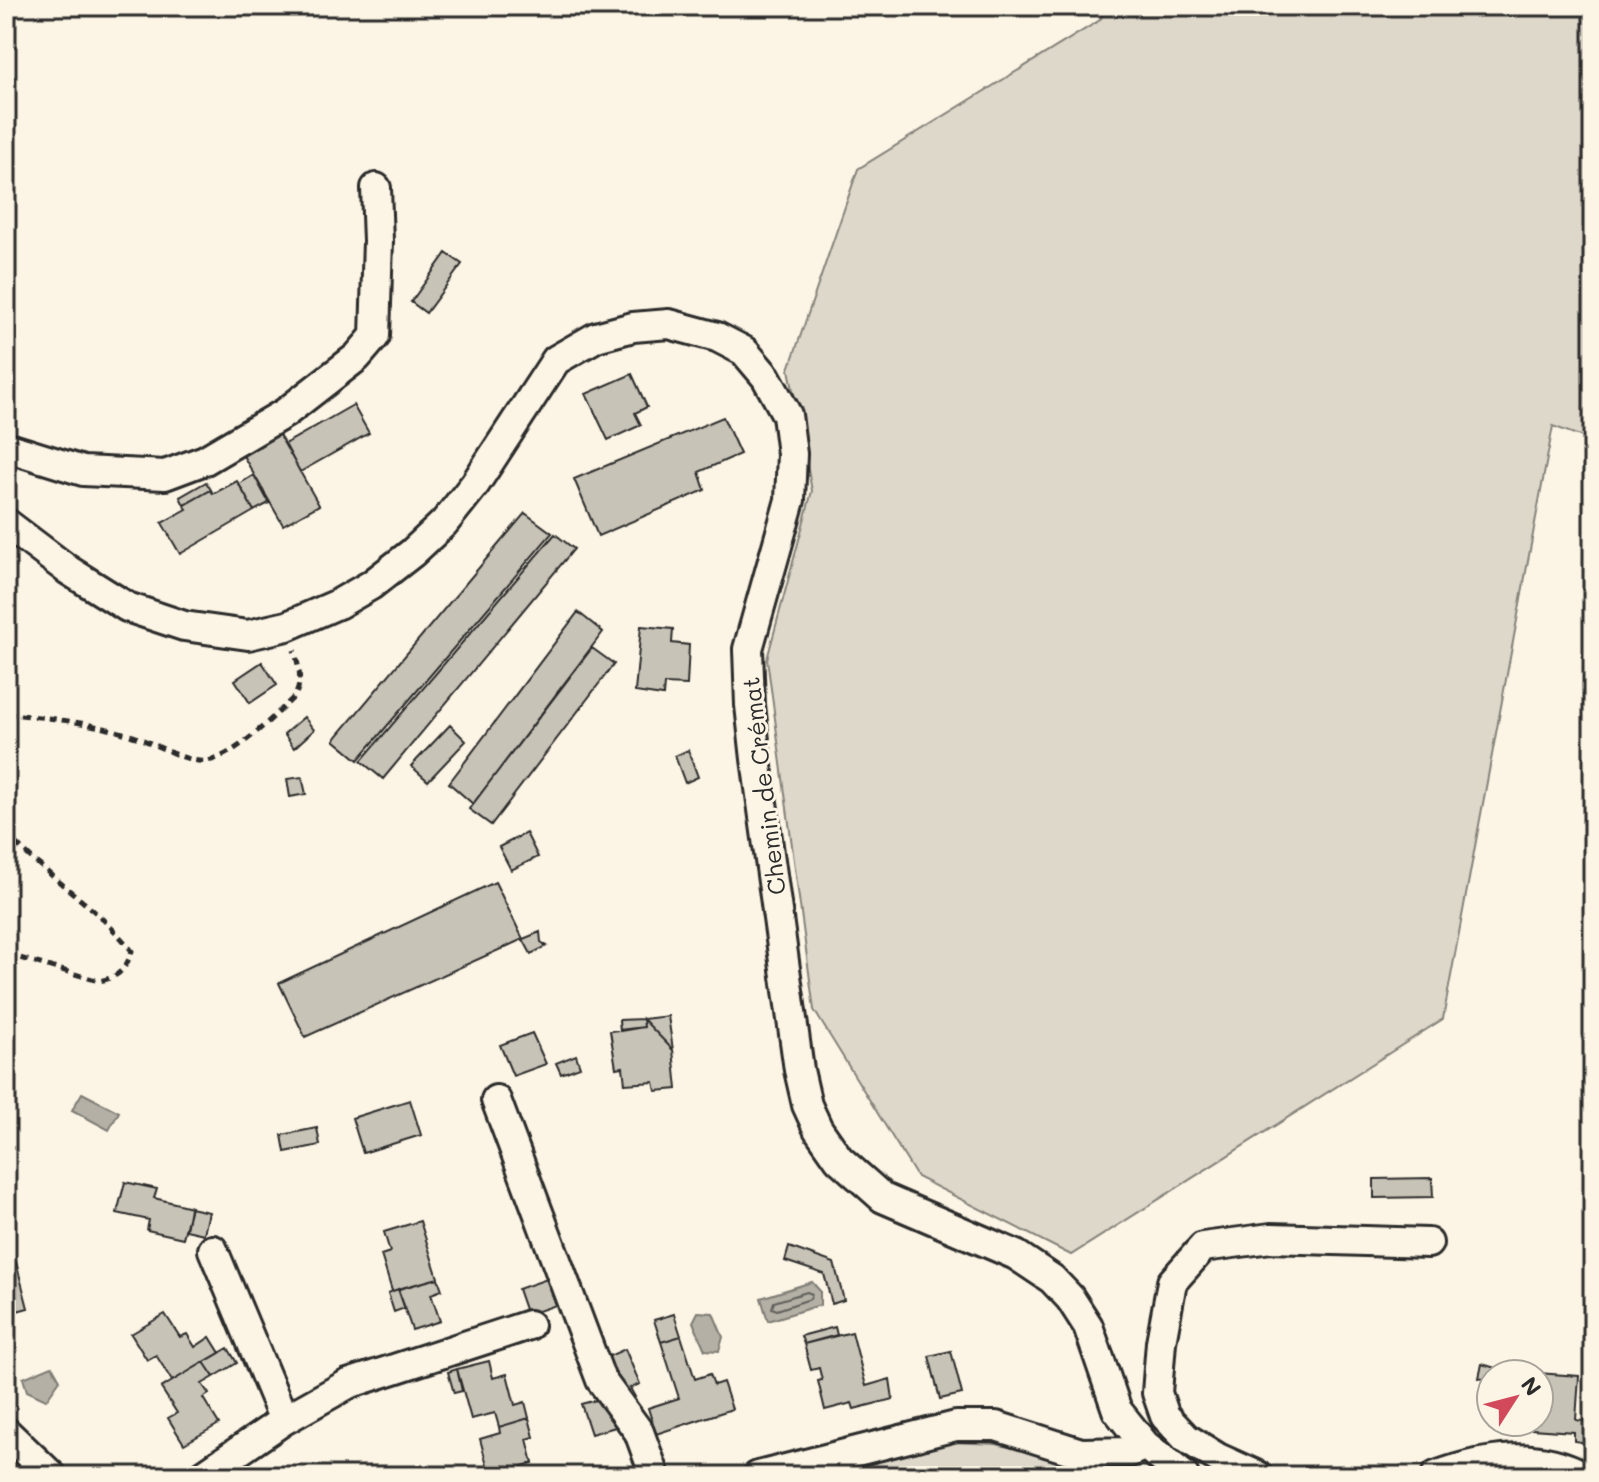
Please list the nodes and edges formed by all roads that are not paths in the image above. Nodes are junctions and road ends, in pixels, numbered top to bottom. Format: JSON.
{"nodes":[{"id":1,"x":376,"y":188,"type":"dead end"},
{"id":2,"x":6,"y":447,"type":"edge"},
{"id":3,"x":6,"y":523,"type":"edge"},
{"id":4,"x":496,"y":1100,"type":"dead end"},
{"id":5,"x":1428,"y":1243,"type":"dead end"},
{"id":6,"x":213,"y":1250,"type":"dead end"},
{"id":7,"x":529,"y":1325,"type":"dead end"},
{"id":8,"x":284,"y":1420,"type":"junction"},
{"id":9,"x":6,"y":1432,"type":"edge"},
{"id":10,"x":1145,"y":1445,"type":"junction"},
{"id":11,"x":52,"y":1476,"type":"edge"},
{"id":12,"x":202,"y":1476,"type":"edge"},
{"id":13,"x":655,"y":1476,"type":"edge"},
{"id":14,"x":758,"y":1476,"type":"edge"},
{"id":15,"x":1184,"y":1476,"type":"edge"},
{"id":16,"x":1258,"y":1476,"type":"edge"},
{"id":17,"x":1436,"y":1476,"type":"edge"},
{"id":18,"x":1584,"y":1476,"type":"edge"}],
"edges":[{"from":1,"to":2,"type":"street"},
{"from":3,"to":10,"type":"street","name":"Chemin de Crémat"},
{"from":4,"to":13,"type":"street"},
{"from":5,"to":16,"type":"street"},
{"from":6,"to":8,"type":"street"},
{"from":7,"to":8,"type":"street"},
{"from":8,"to":12,"type":"street"},
{"from":9,"to":11,"type":"street"},
{"from":10,"to":14,"type":"street"},
{"from":10,"to":15,"type":"street","name":"Chemin de Crémat"},
{"from":17,"to":18,"type":"street"}]}
